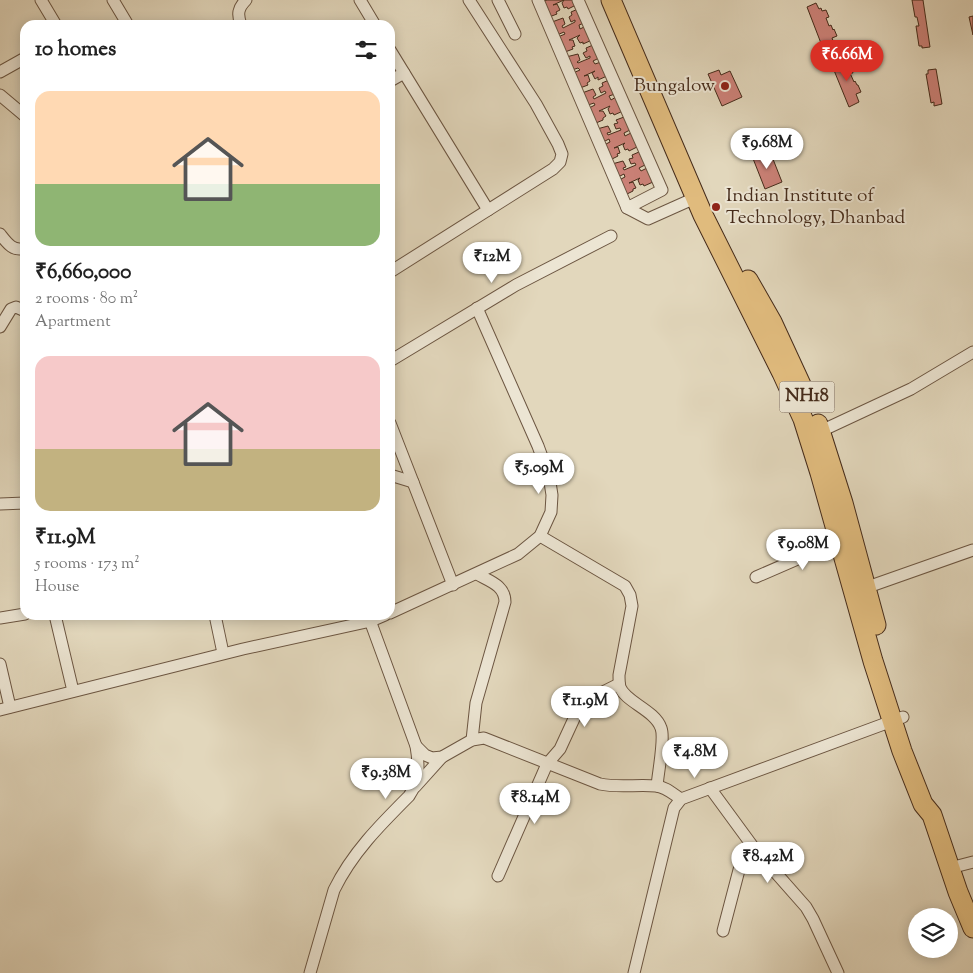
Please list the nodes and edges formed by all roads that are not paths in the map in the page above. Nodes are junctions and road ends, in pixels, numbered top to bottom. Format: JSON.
{"nodes":[{"id":1,"x":41,"y":0,"type":"edge"},
{"id":2,"x":113,"y":0,"type":"edge"},
{"id":3,"x":360,"y":0,"type":"edge"},
{"id":4,"x":469,"y":0,"type":"edge"},
{"id":5,"x":498,"y":0,"type":"edge"},
{"id":6,"x":538,"y":0,"type":"edge"},
{"id":7,"x":578,"y":0,"type":"edge"},
{"id":8,"x":611,"y":0,"type":"edge"},
{"id":9,"x":624,"y":0,"type":"edge"},
{"id":10,"x":239,"y":2,"type":"edge"},
{"id":11,"x":53,"y":20,"type":"edge"},
{"id":12,"x":125,"y":20,"type":"edge"},
{"id":13,"x":239,"y":20,"type":"edge"},
{"id":14,"x":372,"y":20,"type":"edge"},
{"id":15,"x":515,"y":34,"type":"dead end"},
{"id":16,"x":395,"y":58,"type":"edge"},
{"id":17,"x":20,"y":61,"type":"edge"},
{"id":18,"x":0,"y":72,"type":"edge"},
{"id":19,"x":404,"y":73,"type":"junction"},
{"id":20,"x":395,"y":78,"type":"edge"},
{"id":21,"x":0,"y":95,"type":"edge"},
{"id":22,"x":20,"y":112,"type":"edge"},
{"id":23,"x":696,"y":198,"type":"junction"},
{"id":24,"x":627,"y":208,"type":"junction"},
{"id":25,"x":488,"y":210,"type":"junction"},
{"id":26,"x":0,"y":234,"type":"edge"},
{"id":27,"x":611,"y":236,"type":"dead end"},
{"id":28,"x":20,"y":250,"type":"edge"},
{"id":29,"x":395,"y":269,"type":"edge"},
{"id":30,"x":477,"y":308,"type":"junction"},
{"id":31,"x":20,"y":309,"type":"edge"},
{"id":32,"x":0,"y":326,"type":"edge"},
{"id":33,"x":973,"y":352,"type":"edge"},
{"id":34,"x":395,"y":357,"type":"edge"},
{"id":35,"x":821,"y":431,"type":"junction"},
{"id":36,"x":395,"y":436,"type":"edge"},
{"id":37,"x":395,"y":477,"type":"edge"},
{"id":38,"x":413,"y":482,"type":"junction"},
{"id":39,"x":20,"y":503,"type":"edge"},
{"id":40,"x":0,"y":504,"type":"edge"},
{"id":41,"x":540,"y":536,"type":"junction"},
{"id":42,"x":839,"y":541,"type":"junction"},
{"id":43,"x":973,"y":550,"type":"edge"},
{"id":44,"x":476,"y":574,"type":"junction"},
{"id":45,"x":756,"y":577,"type":"dead end"},
{"id":46,"x":453,"y":585,"type":"junction"},
{"id":47,"x":865,"y":588,"type":"junction"},
{"id":48,"x":395,"y":611,"type":"edge"},
{"id":49,"x":20,"y":615,"type":"edge"},
{"id":50,"x":0,"y":618,"type":"edge"},
{"id":51,"x":56,"y":620,"type":"edge"},
{"id":52,"x":216,"y":620,"type":"edge"},
{"id":53,"x":361,"y":620,"type":"edge"},
{"id":54,"x":370,"y":620,"type":"edge"},
{"id":55,"x":223,"y":653,"type":"junction"},
{"id":56,"x":0,"y":664,"type":"edge"},
{"id":57,"x":619,"y":684,"type":"junction"},
{"id":58,"x":73,"y":691,"type":"junction"},
{"id":59,"x":5,"y":709,"type":"edge"},
{"id":60,"x":898,"y":719,"type":"junction"},
{"id":61,"x":472,"y":740,"type":"junction"},
{"id":62,"x":416,"y":746,"type":"junction"},
{"id":63,"x":442,"y":757,"type":"junction"},
{"id":64,"x":547,"y":764,"type":"junction"},
{"id":65,"x":657,"y":786,"type":"junction"},
{"id":66,"x":414,"y":788,"type":"junction"},
{"id":67,"x":710,"y":788,"type":"junction"},
{"id":68,"x":681,"y":799,"type":"junction"},
{"id":69,"x":754,"y":848,"type":"junction"},
{"id":70,"x":973,"y":862,"type":"edge"},
{"id":71,"x":950,"y":868,"type":"junction"},
{"id":72,"x":498,"y":876,"type":"dead end"},
{"id":73,"x":973,"y":928,"type":"edge"},
{"id":74,"x":723,"y":931,"type":"dead end"},
{"id":75,"x":310,"y":973,"type":"edge"},
{"id":76,"x":634,"y":973,"type":"edge"},
{"id":77,"x":838,"y":973,"type":"edge"}],
"edges":[{"from":1,"to":11,"type":"street"},
{"from":2,"to":12,"type":"street"},
{"from":3,"to":14,"type":"street"},
{"from":4,"to":25,"type":"street"},
{"from":5,"to":15,"type":"street"},
{"from":6,"to":24,"type":"street"},
{"from":7,"to":24,"type":"street"},
{"from":8,"to":23,"type":"highway","number":"NH18"},
{"from":9,"to":35,"type":"highway","number":"NH18"},
{"from":10,"to":13,"type":"street"},
{"from":16,"to":19,"type":"street"},
{"from":17,"to":18,"type":"street"},
{"from":19,"to":20,"type":"street"},
{"from":19,"to":25,"type":"street"},
{"from":21,"to":22,"type":"street"},
{"from":23,"to":24,"type":"street"},
{"from":23,"to":42,"type":"highway","number":"NH18"},
{"from":25,"to":29,"type":"street"},
{"from":26,"to":28,"type":"street"},
{"from":27,"to":30,"type":"street"},
{"from":30,"to":34,"type":"street"},
{"from":30,"to":41,"type":"street"},
{"from":31,"to":32,"type":"street"},
{"from":33,"to":35,"type":"street"},
{"from":35,"to":47,"type":"highway","number":"NH18"},
{"from":36,"to":38,"type":"street"},
{"from":37,"to":38,"type":"street"},
{"from":38,"to":46,"type":"street"},
{"from":39,"to":40,"type":"street"},
{"from":41,"to":44,"type":"street"},
{"from":41,"to":57,"type":"street"},
{"from":42,"to":45,"type":"street"},
{"from":42,"to":60,"type":"highway","number":"NH18"},
{"from":43,"to":47,"type":"street"},
{"from":44,"to":46,"type":"street"},
{"from":44,"to":61,"type":"street"},
{"from":46,"to":48,"type":"street"},
{"from":47,"to":60,"type":"highway","number":"NH18"},
{"from":49,"to":50,"type":"street"},
{"from":51,"to":58,"type":"street"},
{"from":52,"to":55,"type":"street"},
{"from":53,"to":55,"type":"street"},
{"from":54,"to":62,"type":"street"},
{"from":55,"to":58,"type":"street"},
{"from":56,"to":59,"type":"street"},
{"from":57,"to":64,"type":"street"},
{"from":57,"to":65,"type":"street"},
{"from":58,"to":59,"type":"street"},
{"from":60,"to":67,"type":"street"},
{"from":60,"to":71,"type":"highway","number":"NH18"},
{"from":61,"to":63,"type":"street"},
{"from":61,"to":64,"type":"street"},
{"from":62,"to":63,"type":"street"},
{"from":62,"to":66,"type":"street"},
{"from":63,"to":66,"type":"street"},
{"from":64,"to":65,"type":"street"},
{"from":64,"to":72,"type":"street"},
{"from":65,"to":68,"type":"street"},
{"from":66,"to":75,"type":"street"},
{"from":67,"to":68,"type":"street"},
{"from":67,"to":69,"type":"street"},
{"from":68,"to":76,"type":"street"},
{"from":69,"to":74,"type":"street"},
{"from":69,"to":77,"type":"street"},
{"from":70,"to":71,"type":"street"},
{"from":71,"to":73,"type":"highway","number":"NH18"}]}
